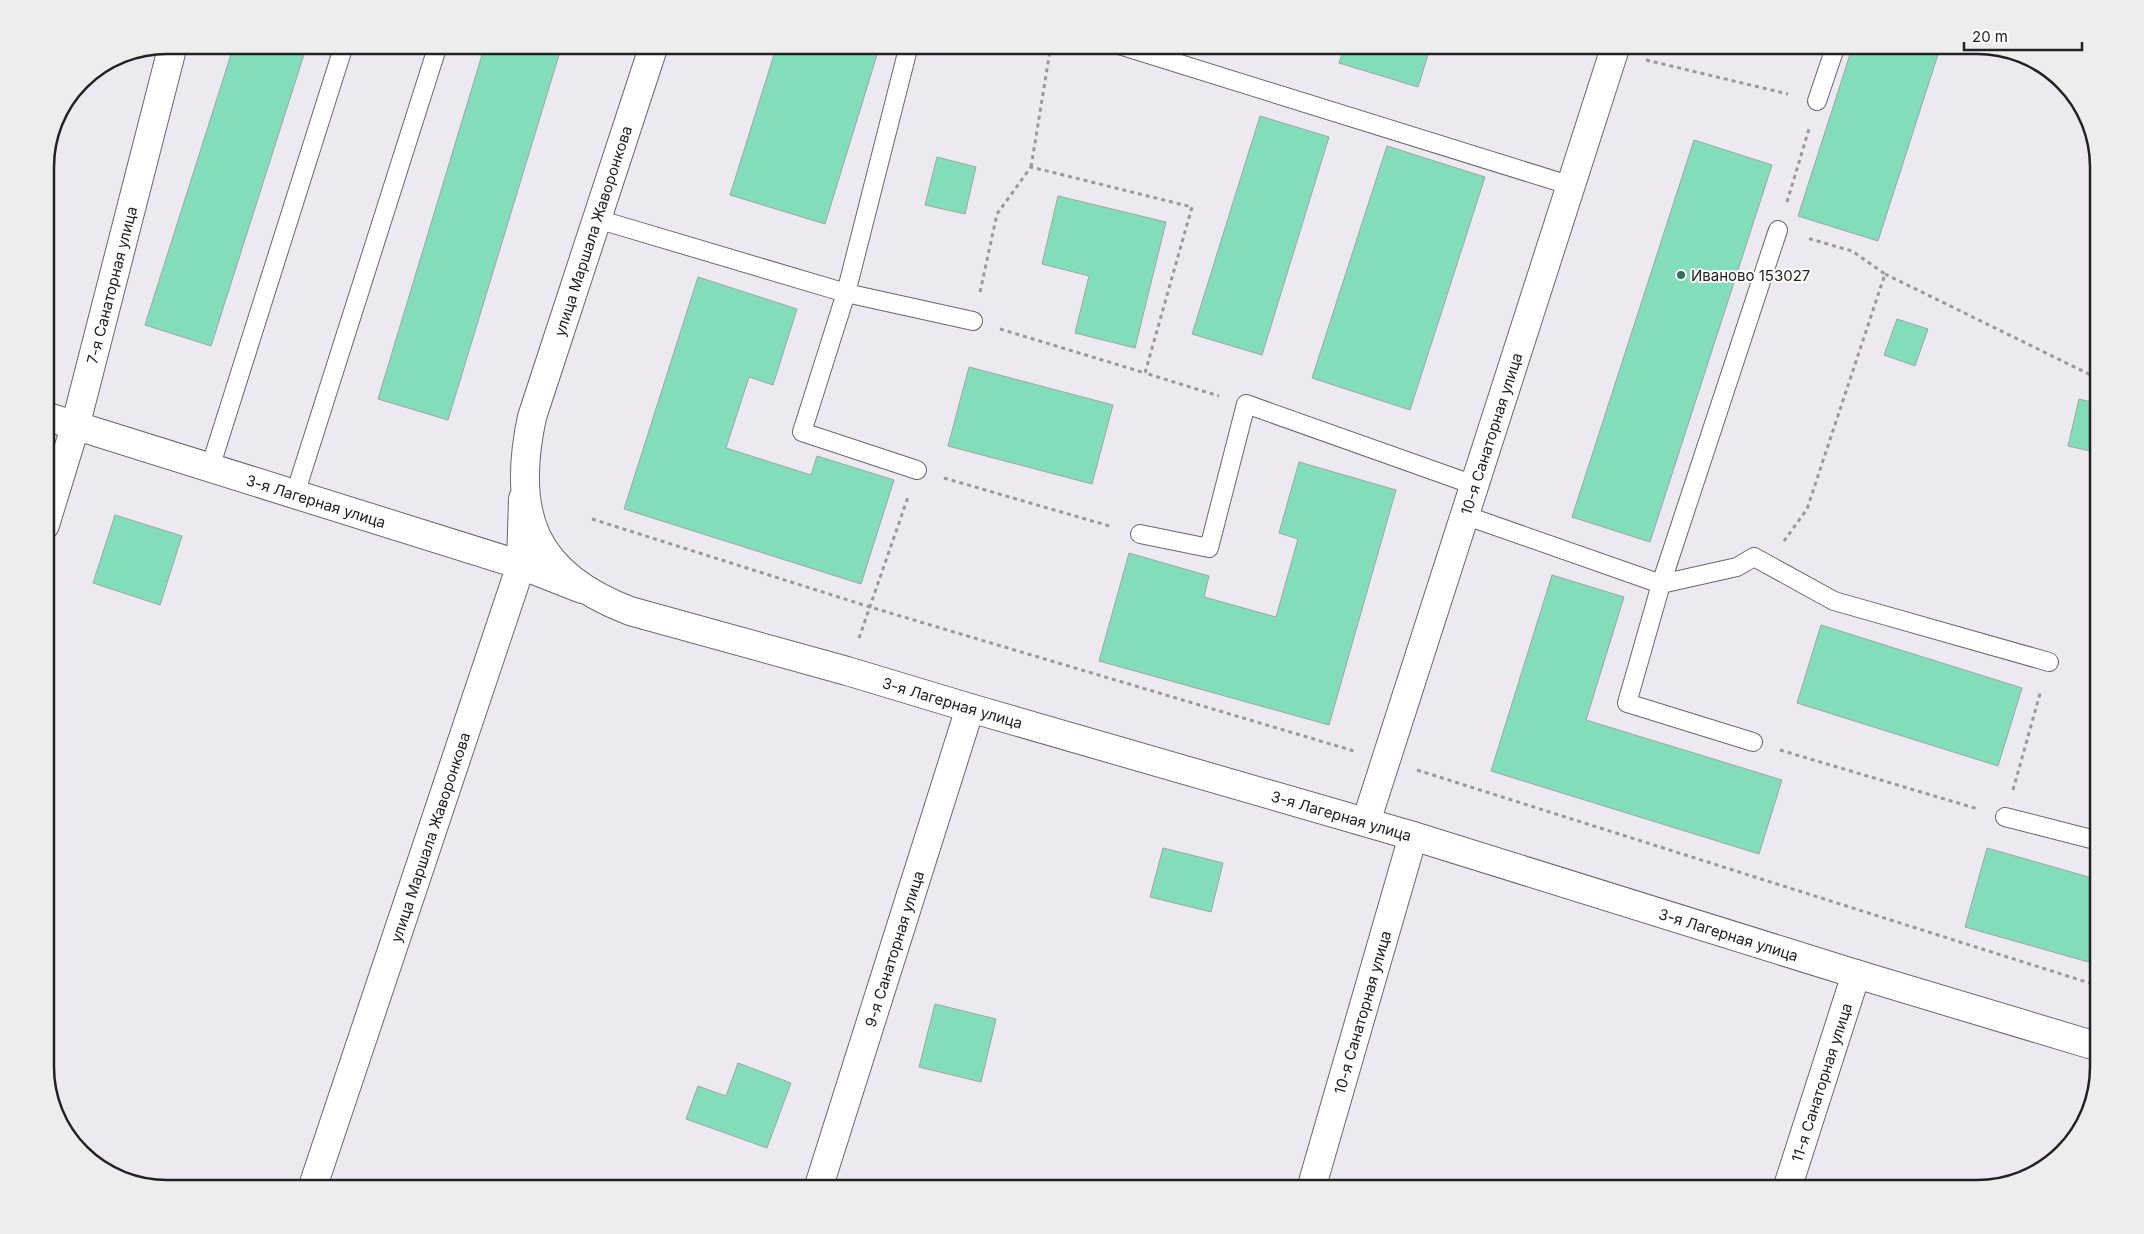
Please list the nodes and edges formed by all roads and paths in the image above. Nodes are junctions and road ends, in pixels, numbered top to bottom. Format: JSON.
{"nodes":[{"id":1,"x":170,"y":54,"type":"edge"},
{"id":2,"x":341,"y":54,"type":"edge"},
{"id":3,"x":435,"y":54,"type":"edge"},
{"id":4,"x":651,"y":54,"type":"edge"},
{"id":5,"x":907,"y":54,"type":"edge"},
{"id":6,"x":1050,"y":54,"type":"edge"},
{"id":7,"x":1148,"y":54,"type":"edge"},
{"id":8,"x":1613,"y":54,"type":"edge"},
{"id":9,"x":1638,"y":54,"type":"edge"},
{"id":10,"x":1833,"y":54,"type":"edge"},
{"id":11,"x":1817,"y":101,"type":"junction"},
{"id":12,"x":1031,"y":167,"type":"junction"},
{"id":13,"x":1572,"y":186,"type":"junction"},
{"id":14,"x":597,"y":219,"type":"junction"},
{"id":15,"x":1778,"y":230,"type":"junction"},
{"id":16,"x":1885,"y":274,"type":"junction"},
{"id":17,"x":846,"y":293,"type":"junction"},
{"id":18,"x":973,"y":321,"type":"junction"},
{"id":19,"x":1145,"y":373,"type":"junction"},
{"id":20,"x":2090,"y":375,"type":"edge"},
{"id":21,"x":1246,"y":404,"type":"junction"},
{"id":22,"x":532,"y":417,"type":"joint"},
{"id":23,"x":54,"y":419,"type":"edge"},
{"id":24,"x":75,"y":427,"type":"junction"},
{"id":25,"x":210,"y":468,"type":"junction"},
{"id":26,"x":918,"y":470,"type":"junction"},
{"id":27,"x":523,"y":480,"type":"junction"},
{"id":28,"x":1474,"y":485,"type":"junction"},
{"id":29,"x":295,"y":494,"type":"junction"},
{"id":30,"x":54,"y":496,"type":"edge"},
{"id":31,"x":1464,"y":515,"type":"junction"},
{"id":32,"x":592,"y":519,"type":"dead end"},
{"id":33,"x":1140,"y":534,"type":"joint"},
{"id":34,"x":1754,"y":557,"type":"junction"},
{"id":35,"x":521,"y":565,"type":"junction"},
{"id":36,"x":1662,"y":584,"type":"junction"},
{"id":37,"x":584,"y":589,"type":"junction"},
{"id":38,"x":870,"y":607,"type":"junction"},
{"id":39,"x":2049,"y":662,"type":"joint"},
{"id":40,"x":847,"y":670,"type":"junction"},
{"id":41,"x":970,"y":708,"type":"junction"},
{"id":42,"x":1753,"y":742,"type":"joint"},
{"id":43,"x":1386,"y":760,"type":"junction"},
{"id":44,"x":2005,"y":817,"type":"junction"},
{"id":45,"x":1366,"y":822,"type":"junction"},
{"id":46,"x":1413,"y":836,"type":"junction"},
{"id":47,"x":2090,"y":838,"type":"edge"},
{"id":48,"x":1856,"y":974,"type":"junction"},
{"id":49,"x":2090,"y":983,"type":"edge"},
{"id":50,"x":2090,"y":1044,"type":"edge"},
{"id":51,"x":315,"y":1180,"type":"edge"},
{"id":52,"x":821,"y":1180,"type":"edge"},
{"id":53,"x":1314,"y":1180,"type":"edge"},
{"id":54,"x":1790,"y":1180,"type":"edge"}],
"edges":[{"from":1,"to":24,"type":"street","name":"7-я Санаторная улица"},
{"from":2,"to":25,"type":"lane"},
{"from":3,"to":29,"type":"lane"},
{"from":4,"to":14,"type":"street","name":"улица Маршала Жаворонкова"},
{"from":5,"to":17,"type":"lane"},
{"from":6,"to":12,"type":"path"},
{"from":7,"to":13,"type":"lane"},
{"from":8,"to":13,"type":"street","name":"10-я Санаторная улица"},
{"from":9,"to":11,"type":"path"},
{"from":10,"to":11,"type":"lane"},
{"from":11,"to":15,"type":"path"},
{"from":12,"to":18,"type":"path"},
{"from":12,"to":19,"type":"path"},
{"from":13,"to":28,"type":"street","name":"10-я Санаторная улица"},
{"from":14,"to":17,"type":"lane"},
{"from":14,"to":22,"type":"street","name":"улица Маршала Жаворонкова"},
{"from":15,"to":16,"type":"path"},
{"from":15,"to":36,"type":"lane"},
{"from":16,"to":20,"type":"path"},
{"from":16,"to":34,"type":"path"},
{"from":17,"to":18,"type":"lane"},
{"from":17,"to":26,"type":"lane"},
{"from":18,"to":19,"type":"path"},
{"from":19,"to":21,"type":"path"},
{"from":21,"to":28,"type":"lane"},
{"from":21,"to":33,"type":"lane"},
{"from":22,"to":27,"type":"street","name":"3-я Лагерная улица"},
{"from":23,"to":24,"type":"street","name":"3-я Лагерная улица"},
{"from":24,"to":25,"type":"street","name":"3-я Лагерная улица"},
{"from":24,"to":30,"type":"street","name":"7-я Санаторная улица"},
{"from":25,"to":29,"type":"street","name":"3-я Лагерная улица"},
{"from":26,"to":33,"type":"path"},
{"from":26,"to":38,"type":"path"},
{"from":27,"to":35,"type":"street","name":"улица Маршала Жаворонкова"},
{"from":27,"to":37,"type":"street","name":"3-я Лагерная улица"},
{"from":28,"to":31,"type":"street","name":"10-я Санаторная улица"},
{"from":29,"to":35,"type":"street","name":"3-я Лагерная улица"},
{"from":31,"to":36,"type":"lane"},
{"from":31,"to":43,"type":"street","name":"10-я Санаторная улица"},
{"from":32,"to":38,"type":"path"},
{"from":34,"to":36,"type":"lane"},
{"from":34,"to":39,"type":"lane"},
{"from":35,"to":37,"type":"street","name":"3-я Лагерная улица"},
{"from":35,"to":51,"type":"street","name":"улица Маршала Жаворонкова"},
{"from":36,"to":42,"type":"lane"},
{"from":37,"to":40,"type":"street","name":"3-я Лагерная улица"},
{"from":38,"to":40,"type":"path"},
{"from":38,"to":43,"type":"path"},
{"from":39,"to":44,"type":"path"},
{"from":40,"to":41,"type":"street","name":"3-я Лагерная улица"},
{"from":41,"to":45,"type":"street","name":"3-я Лагерная улица"},
{"from":41,"to":52,"type":"street","name":"9-я Санаторная улица"},
{"from":42,"to":44,"type":"path"},
{"from":43,"to":45,"type":"street","name":"10-я Санаторная улица"},
{"from":43,"to":49,"type":"path"},
{"from":44,"to":47,"type":"lane"},
{"from":45,"to":46,"type":"street","name":"3-я Лагерная улица"},
{"from":46,"to":48,"type":"street","name":"3-я Лагерная улица"},
{"from":46,"to":53,"type":"street","name":"10-я Санаторная улица"},
{"from":48,"to":50,"type":"street","name":"3-я Лагерная улица"},
{"from":48,"to":54,"type":"street","name":"11-я Санаторная улица"}]}
